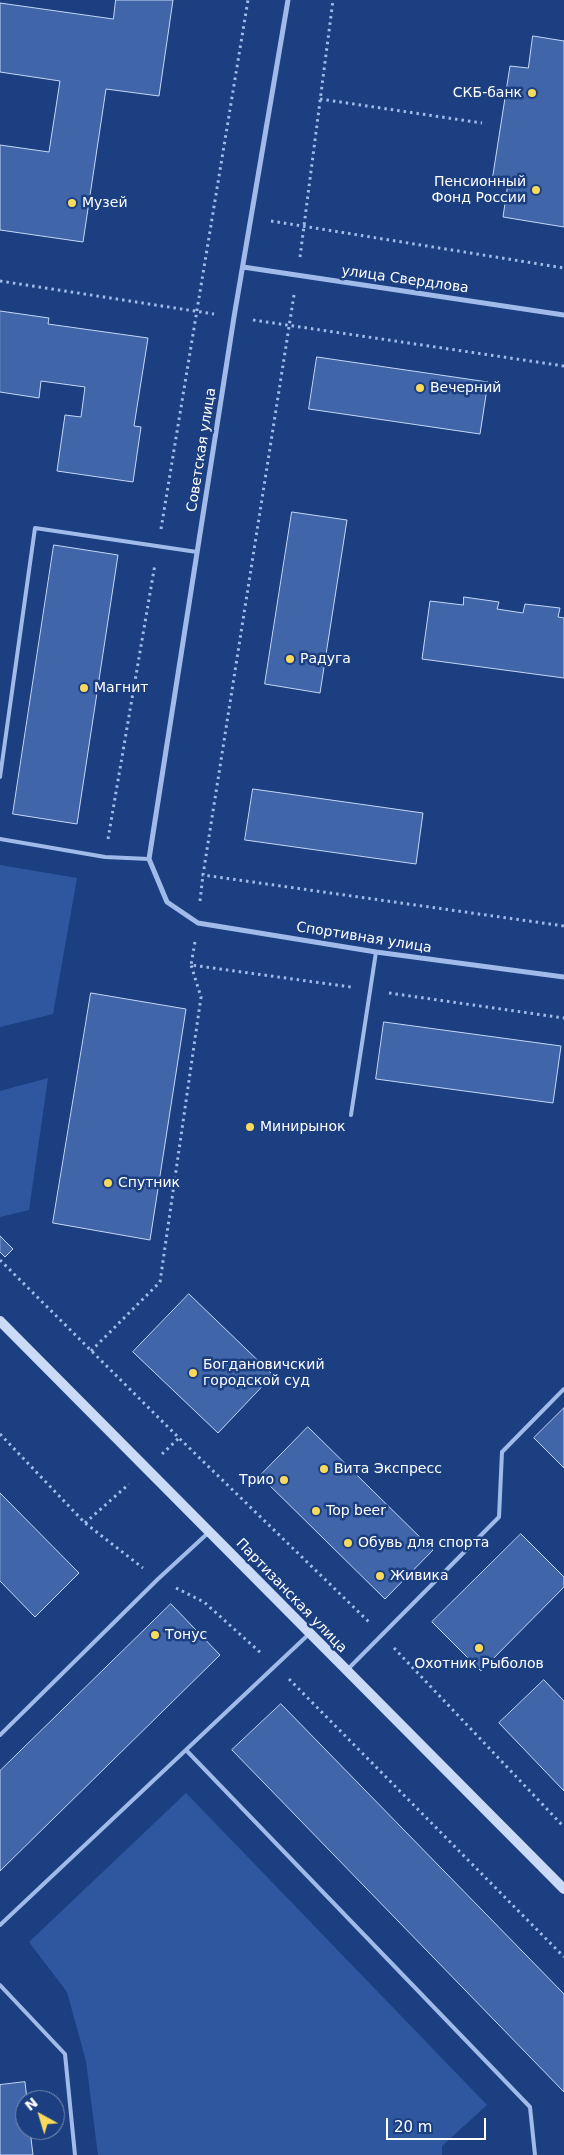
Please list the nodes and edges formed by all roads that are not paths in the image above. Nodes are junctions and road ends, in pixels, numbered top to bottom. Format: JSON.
{"nodes":[{"id":1,"x":288,"y":0,"type":"edge"},
{"id":2,"x":243,"y":267,"type":"junction"},
{"id":3,"x":564,"y":315,"type":"edge"},
{"id":4,"x":197,"y":552,"type":"junction"},
{"id":5,"x":0,"y":777,"type":"edge"},
{"id":6,"x":0,"y":839,"type":"edge"},
{"id":7,"x":149,"y":859,"type":"junction"},
{"id":8,"x":376,"y":952,"type":"junction"},
{"id":9,"x":564,"y":977,"type":"edge"},
{"id":10,"x":351,"y":1115,"type":"dead end"},
{"id":11,"x":0,"y":1321,"type":"edge"},
{"id":12,"x":564,"y":1389,"type":"edge"},
{"id":13,"x":210,"y":1532,"type":"junction"},
{"id":14,"x":309,"y":1634,"type":"junction"},
{"id":15,"x":346,"y":1672,"type":"junction"},
{"id":16,"x":0,"y":1735,"type":"edge"},
{"id":17,"x":186,"y":1750,"type":"junction"},
{"id":18,"x":564,"y":1889,"type":"edge"},
{"id":19,"x":0,"y":1926,"type":"edge"},
{"id":20,"x":0,"y":1985,"type":"edge"},
{"id":21,"x":75,"y":2155,"type":"edge"},
{"id":22,"x":535,"y":2155,"type":"edge"}],
"edges":[{"from":1,"to":2,"type":"street","name":"Советская улица"},
{"from":2,"to":3,"type":"street","name":"улица Свердлова"},
{"from":2,"to":4,"type":"street","name":"Советская улица"},
{"from":4,"to":5,"type":"lane"},
{"from":4,"to":7,"type":"street","name":"Советская улица"},
{"from":6,"to":7,"type":"lane"},
{"from":7,"to":8,"type":"street","name":"Спортивная улица"},
{"from":8,"to":9,"type":"street","name":"Спортивная улица"},
{"from":8,"to":10,"type":"lane"},
{"from":11,"to":13,"type":"street","name":"Партизанская улица"},
{"from":12,"to":15,"type":"lane"},
{"from":13,"to":14,"type":"street","name":"Партизанская улица"},
{"from":13,"to":16,"type":"lane"},
{"from":14,"to":15,"type":"street","name":"Партизанская улица"},
{"from":14,"to":17,"type":"lane"},
{"from":15,"to":18,"type":"street","name":"Партизанская улица"},
{"from":17,"to":19,"type":"lane"},
{"from":17,"to":22,"type":"lane"},
{"from":20,"to":21,"type":"lane"}]}
